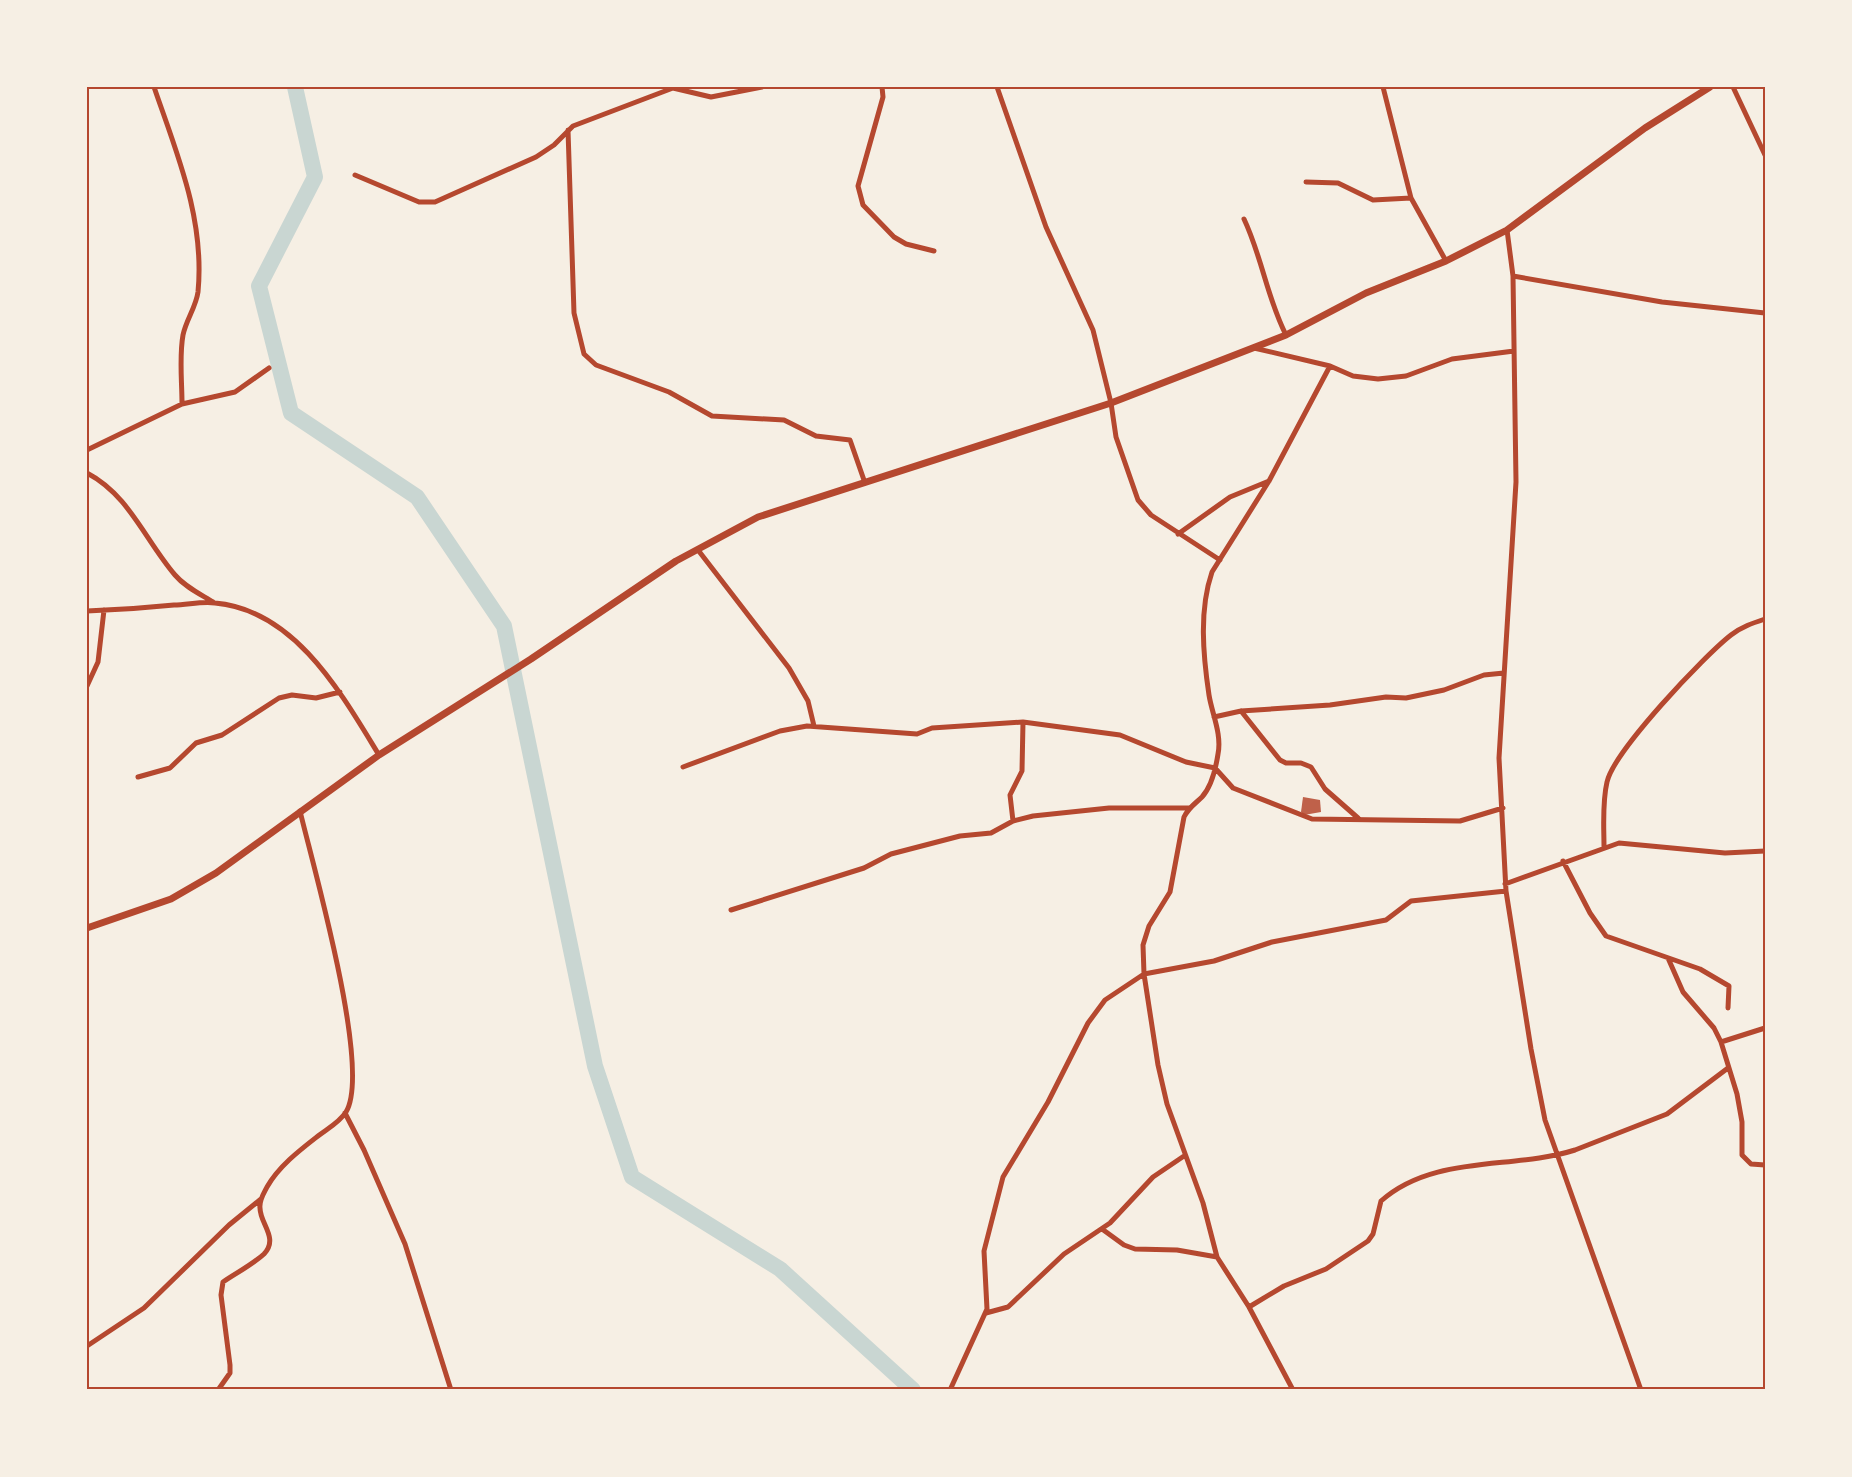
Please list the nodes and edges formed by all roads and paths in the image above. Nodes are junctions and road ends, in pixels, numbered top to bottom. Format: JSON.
{"nodes":[{"id":1,"x":154,"y":87,"type":"edge"},
{"id":2,"x":762,"y":87,"type":"edge"},
{"id":3,"x":882,"y":87,"type":"edge"},
{"id":4,"x":997,"y":87,"type":"edge"},
{"id":5,"x":1383,"y":87,"type":"edge"},
{"id":6,"x":1710,"y":87,"type":"edge"},
{"id":7,"x":1733,"y":87,"type":"edge"},
{"id":8,"x":568,"y":130,"type":"junction"},
{"id":9,"x":1765,"y":155,"type":"edge"},
{"id":10,"x":355,"y":176,"type":"dead end"},
{"id":11,"x":1306,"y":182,"type":"dead end"},
{"id":12,"x":1411,"y":198,"type":"junction"},
{"id":13,"x":1244,"y":219,"type":"dead end"},
{"id":14,"x":1508,"y":230,"type":"junction"},
{"id":15,"x":934,"y":251,"type":"dead end"},
{"id":16,"x":1446,"y":261,"type":"junction"},
{"id":17,"x":1513,"y":276,"type":"junction"},
{"id":18,"x":1765,"y":314,"type":"edge"},
{"id":19,"x":1286,"y":335,"type":"junction"},
{"id":20,"x":1252,"y":348,"type":"junction"},
{"id":21,"x":1514,"y":351,"type":"junction"},
{"id":22,"x":1330,"y":366,"type":"junction"},
{"id":23,"x":269,"y":368,"type":"dead end"},
{"id":24,"x":182,"y":404,"type":"junction"},
{"id":25,"x":1111,"y":404,"type":"junction"},
{"id":26,"x":87,"y":450,"type":"edge"},
{"id":27,"x":87,"y":473,"type":"edge"},
{"id":28,"x":1269,"y":481,"type":"junction"},
{"id":29,"x":865,"y":483,"type":"junction"},
{"id":30,"x":1178,"y":534,"type":"junction"},
{"id":31,"x":698,"y":550,"type":"junction"},
{"id":32,"x":1220,"y":560,"type":"junction"},
{"id":33,"x":214,"y":603,"type":"junction"},
{"id":34,"x":104,"y":610,"type":"junction"},
{"id":35,"x":87,"y":611,"type":"edge"},
{"id":36,"x":1765,"y":619,"type":"edge"},
{"id":37,"x":1504,"y":673,"type":"junction"},
{"id":38,"x":87,"y":686,"type":"edge"},
{"id":39,"x":340,"y":692,"type":"junction"},
{"id":40,"x":1241,"y":711,"type":"junction"},
{"id":41,"x":1214,"y":717,"type":"junction"},
{"id":42,"x":1023,"y":722,"type":"junction"},
{"id":43,"x":814,"y":726,"type":"junction"},
{"id":44,"x":379,"y":755,"type":"junction"},
{"id":45,"x":683,"y":767,"type":"dead end"},
{"id":46,"x":1215,"y":768,"type":"junction"},
{"id":47,"x":138,"y":777,"type":"dead end"},
{"id":48,"x":1189,"y":808,"type":"junction"},
{"id":49,"x":1503,"y":808,"type":"junction"},
{"id":50,"x":300,"y":811,"type":"junction"},
{"id":51,"x":1358,"y":818,"type":"junction"},
{"id":52,"x":1013,"y":820,"type":"junction"},
{"id":53,"x":1604,"y":847,"type":"junction"},
{"id":54,"x":1765,"y":851,"type":"edge"},
{"id":55,"x":1563,"y":861,"type":"junction"},
{"id":56,"x":1505,"y":888,"type":"junction"},
{"id":57,"x":731,"y":910,"type":"dead end"},
{"id":58,"x":87,"y":928,"type":"edge"},
{"id":59,"x":1668,"y":958,"type":"junction"},
{"id":60,"x":1144,"y":974,"type":"junction"},
{"id":61,"x":1728,"y":1008,"type":"dead end"},
{"id":62,"x":1765,"y":1028,"type":"edge"},
{"id":63,"x":1721,"y":1042,"type":"junction"},
{"id":64,"x":1728,"y":1068,"type":"junction"},
{"id":65,"x":345,"y":1113,"type":"junction"},
{"id":66,"x":1559,"y":1155,"type":"junction"},
{"id":67,"x":1184,"y":1156,"type":"junction"},
{"id":68,"x":1765,"y":1165,"type":"edge"},
{"id":69,"x":261,"y":1199,"type":"junction"},
{"id":70,"x":1102,"y":1229,"type":"junction"},
{"id":71,"x":1217,"y":1257,"type":"junction"},
{"id":72,"x":1249,"y":1306,"type":"junction"},
{"id":73,"x":986,"y":1313,"type":"junction"},
{"id":74,"x":87,"y":1346,"type":"edge"},
{"id":75,"x":218,"y":1390,"type":"edge"},
{"id":76,"x":451,"y":1390,"type":"edge"},
{"id":77,"x":950,"y":1390,"type":"edge"},
{"id":78,"x":1293,"y":1390,"type":"edge"},
{"id":79,"x":1641,"y":1390,"type":"edge"}],
"edges":[{"from":1,"to":24,"type":"street"},
{"from":2,"to":8,"type":"street"},
{"from":3,"to":15,"type":"street"},
{"from":4,"to":25,"type":"street"},
{"from":5,"to":12,"type":"street"},
{"from":6,"to":14,"type":"street"},
{"from":7,"to":9,"type":"street"},
{"from":8,"to":10,"type":"street"},
{"from":8,"to":29,"type":"street"},
{"from":11,"to":12,"type":"street"},
{"from":12,"to":16,"type":"street"},
{"from":13,"to":19,"type":"street"},
{"from":14,"to":16,"type":"street"},
{"from":14,"to":17,"type":"street"},
{"from":16,"to":19,"type":"street"},
{"from":17,"to":18,"type":"street"},
{"from":17,"to":21,"type":"street"},
{"from":19,"to":20,"type":"street"},
{"from":20,"to":22,"type":"street"},
{"from":20,"to":25,"type":"street"},
{"from":21,"to":22,"type":"street"},
{"from":21,"to":37,"type":"street"},
{"from":22,"to":28,"type":"street"},
{"from":23,"to":24,"type":"street"},
{"from":24,"to":26,"type":"street"},
{"from":25,"to":29,"type":"street"},
{"from":25,"to":30,"type":"street"},
{"from":27,"to":33,"type":"street"},
{"from":28,"to":30,"type":"street"},
{"from":28,"to":32,"type":"street"},
{"from":29,"to":31,"type":"street"},
{"from":30,"to":32,"type":"street"},
{"from":31,"to":43,"type":"street"},
{"from":31,"to":44,"type":"street"},
{"from":32,"to":41,"type":"street"},
{"from":33,"to":34,"type":"street"},
{"from":33,"to":39,"type":"street"},
{"from":34,"to":35,"type":"street"},
{"from":34,"to":38,"type":"street"},
{"from":36,"to":53,"type":"street"},
{"from":37,"to":40,"type":"street"},
{"from":37,"to":49,"type":"street"},
{"from":39,"to":44,"type":"street"},
{"from":39,"to":47,"type":"street"},
{"from":40,"to":41,"type":"street"},
{"from":40,"to":51,"type":"street"},
{"from":41,"to":46,"type":"street"},
{"from":42,"to":43,"type":"street"},
{"from":42,"to":46,"type":"street"},
{"from":42,"to":52,"type":"street"},
{"from":43,"to":45,"type":"street"},
{"from":44,"to":50,"type":"street"},
{"from":46,"to":48,"type":"street"},
{"from":46,"to":51,"type":"street"},
{"from":48,"to":52,"type":"street"},
{"from":48,"to":60,"type":"street"},
{"from":49,"to":51,"type":"street"},
{"from":49,"to":56,"type":"street"},
{"from":50,"to":58,"type":"street"},
{"from":50,"to":65,"type":"street"},
{"from":52,"to":57,"type":"street"},
{"from":53,"to":54,"type":"street"},
{"from":53,"to":55,"type":"street"},
{"from":55,"to":56,"type":"street"},
{"from":55,"to":59,"type":"street"},
{"from":56,"to":60,"type":"street"},
{"from":56,"to":66,"type":"street"},
{"from":59,"to":61,"type":"street"},
{"from":59,"to":63,"type":"street"},
{"from":60,"to":67,"type":"street"},
{"from":60,"to":73,"type":"street"},
{"from":62,"to":63,"type":"street"},
{"from":63,"to":64,"type":"street"},
{"from":64,"to":66,"type":"street"},
{"from":64,"to":68,"type":"street"},
{"from":65,"to":69,"type":"street"},
{"from":65,"to":76,"type":"street"},
{"from":66,"to":72,"type":"street"},
{"from":66,"to":79,"type":"street"},
{"from":67,"to":70,"type":"street"},
{"from":67,"to":71,"type":"street"},
{"from":69,"to":74,"type":"street"},
{"from":69,"to":75,"type":"street"},
{"from":70,"to":71,"type":"street"},
{"from":70,"to":73,"type":"street"},
{"from":71,"to":72,"type":"street"},
{"from":72,"to":78,"type":"street"},
{"from":73,"to":77,"type":"street"}]}
